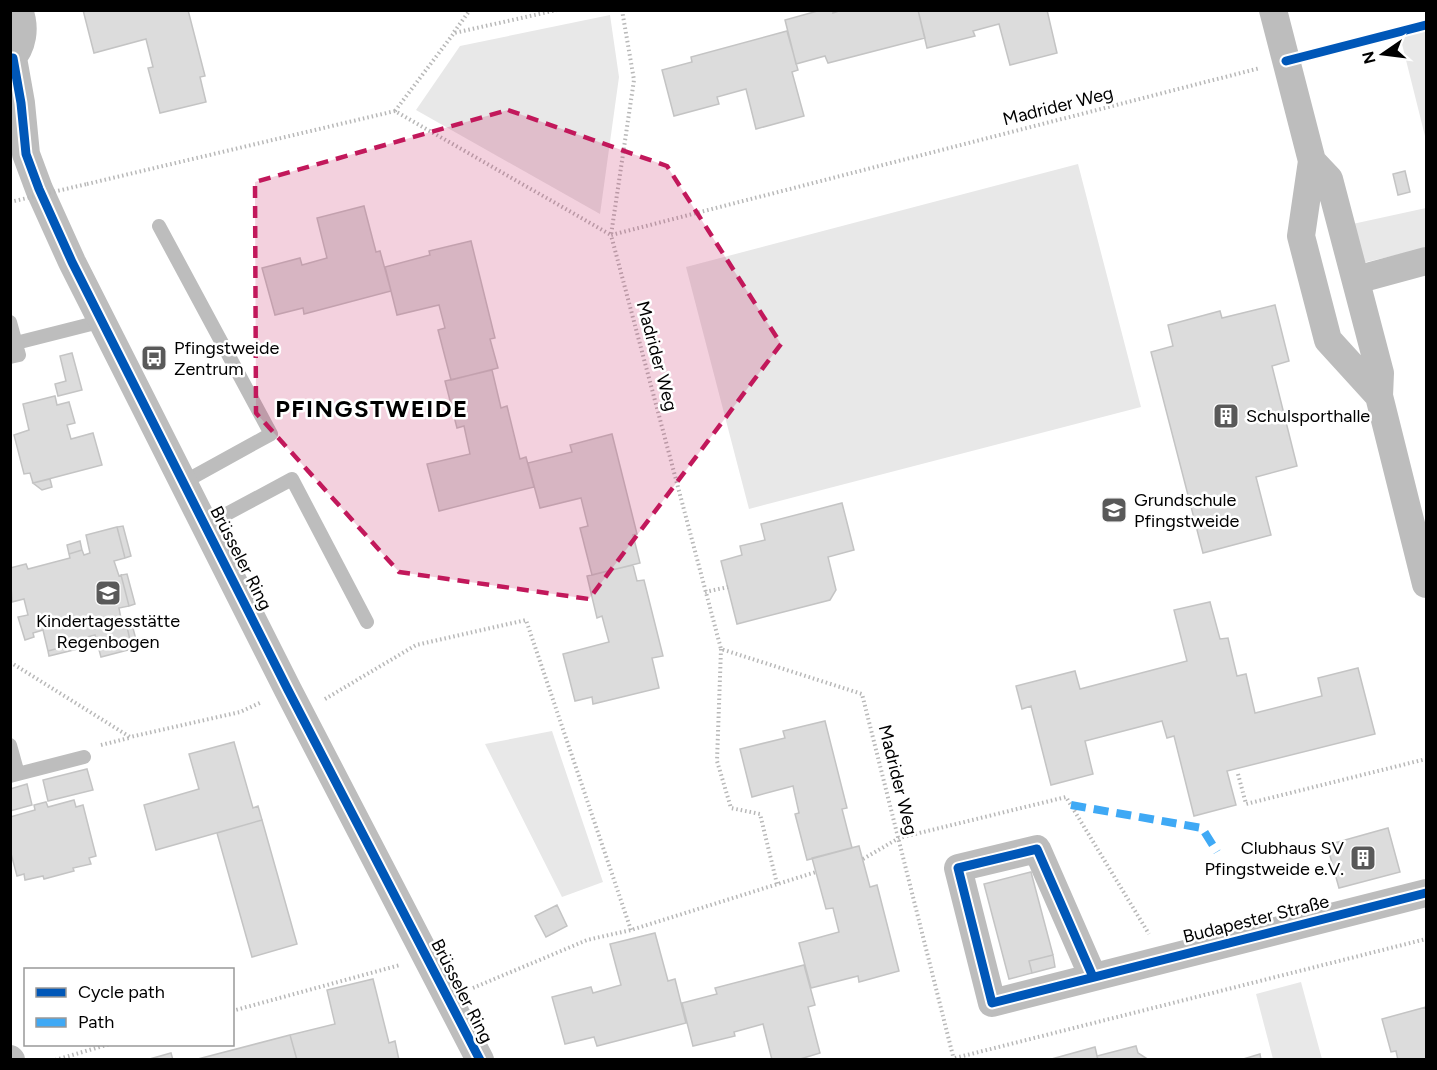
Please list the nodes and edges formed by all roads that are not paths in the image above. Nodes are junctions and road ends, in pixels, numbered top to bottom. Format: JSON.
{"nodes":[{"id":1,"x":20,"y":10,"type":"edge"},
{"id":2,"x":1273,"y":10,"type":"edge"},
{"id":3,"x":12,"y":59,"type":"edge"},
{"id":4,"x":18,"y":143,"type":"edge"},
{"id":5,"x":1312,"y":161,"type":"junction"},
{"id":6,"x":159,"y":226,"type":"dead end"},
{"id":7,"x":1426,"y":261,"type":"edge"},
{"id":8,"x":1356,"y":280,"type":"junction"},
{"id":9,"x":103,"y":321,"type":"junction"},
{"id":10,"x":10,"y":322,"type":"edge"},
{"id":11,"x":16,"y":343,"type":"junction"},
{"id":12,"x":10,"y":357,"type":"edge"},
{"id":13,"x":1378,"y":396,"type":"junction"},
{"id":14,"x":184,"y":482,"type":"junction"},
{"id":15,"x":206,"y":525,"type":"junction"},
{"id":16,"x":1426,"y":578,"type":"edge"},
{"id":17,"x":367,"y":621,"type":"dead end"},
{"id":18,"x":10,"y":745,"type":"edge"},
{"id":19,"x":84,"y":757,"type":"road end"},
{"id":20,"x":14,"y":775,"type":"edge"},
{"id":21,"x":1426,"y":892,"type":"edge"},
{"id":22,"x":1093,"y":977,"type":"junction"},
{"id":23,"x":480,"y":1059,"type":"edge"}],
"edges":[{"from":1,"to":3,"type":"street"},
{"from":2,"to":5,"type":"street"},
{"from":3,"to":4,"type":"street","name":"Brüsseler Ring"},
{"from":4,"to":9,"type":"street","name":"Brüsseler Ring"},
{"from":5,"to":8,"type":"street"},
{"from":5,"to":13,"type":"street"},
{"from":6,"to":14,"type":"lane"},
{"from":7,"to":8,"type":"street"},
{"from":8,"to":13,"type":"street"},
{"from":9,"to":11,"type":"lane"},
{"from":9,"to":14,"type":"street","name":"Brüsseler Ring"},
{"from":10,"to":11,"type":"lane"},
{"from":11,"to":12,"type":"lane"},
{"from":13,"to":16,"type":"street"},
{"from":14,"to":15,"type":"street","name":"Brüsseler Ring"},
{"from":15,"to":17,"type":"lane"},
{"from":15,"to":23,"type":"street","name":"Brüsseler Ring"},
{"from":18,"to":20,"type":"lane"},
{"from":19,"to":20,"type":"lane"},
{"from":21,"to":22,"type":"street","name":"Budapester Straße"},
{"from":22,"to":22,"type":"street","name":"Budapester Straße"}]}
